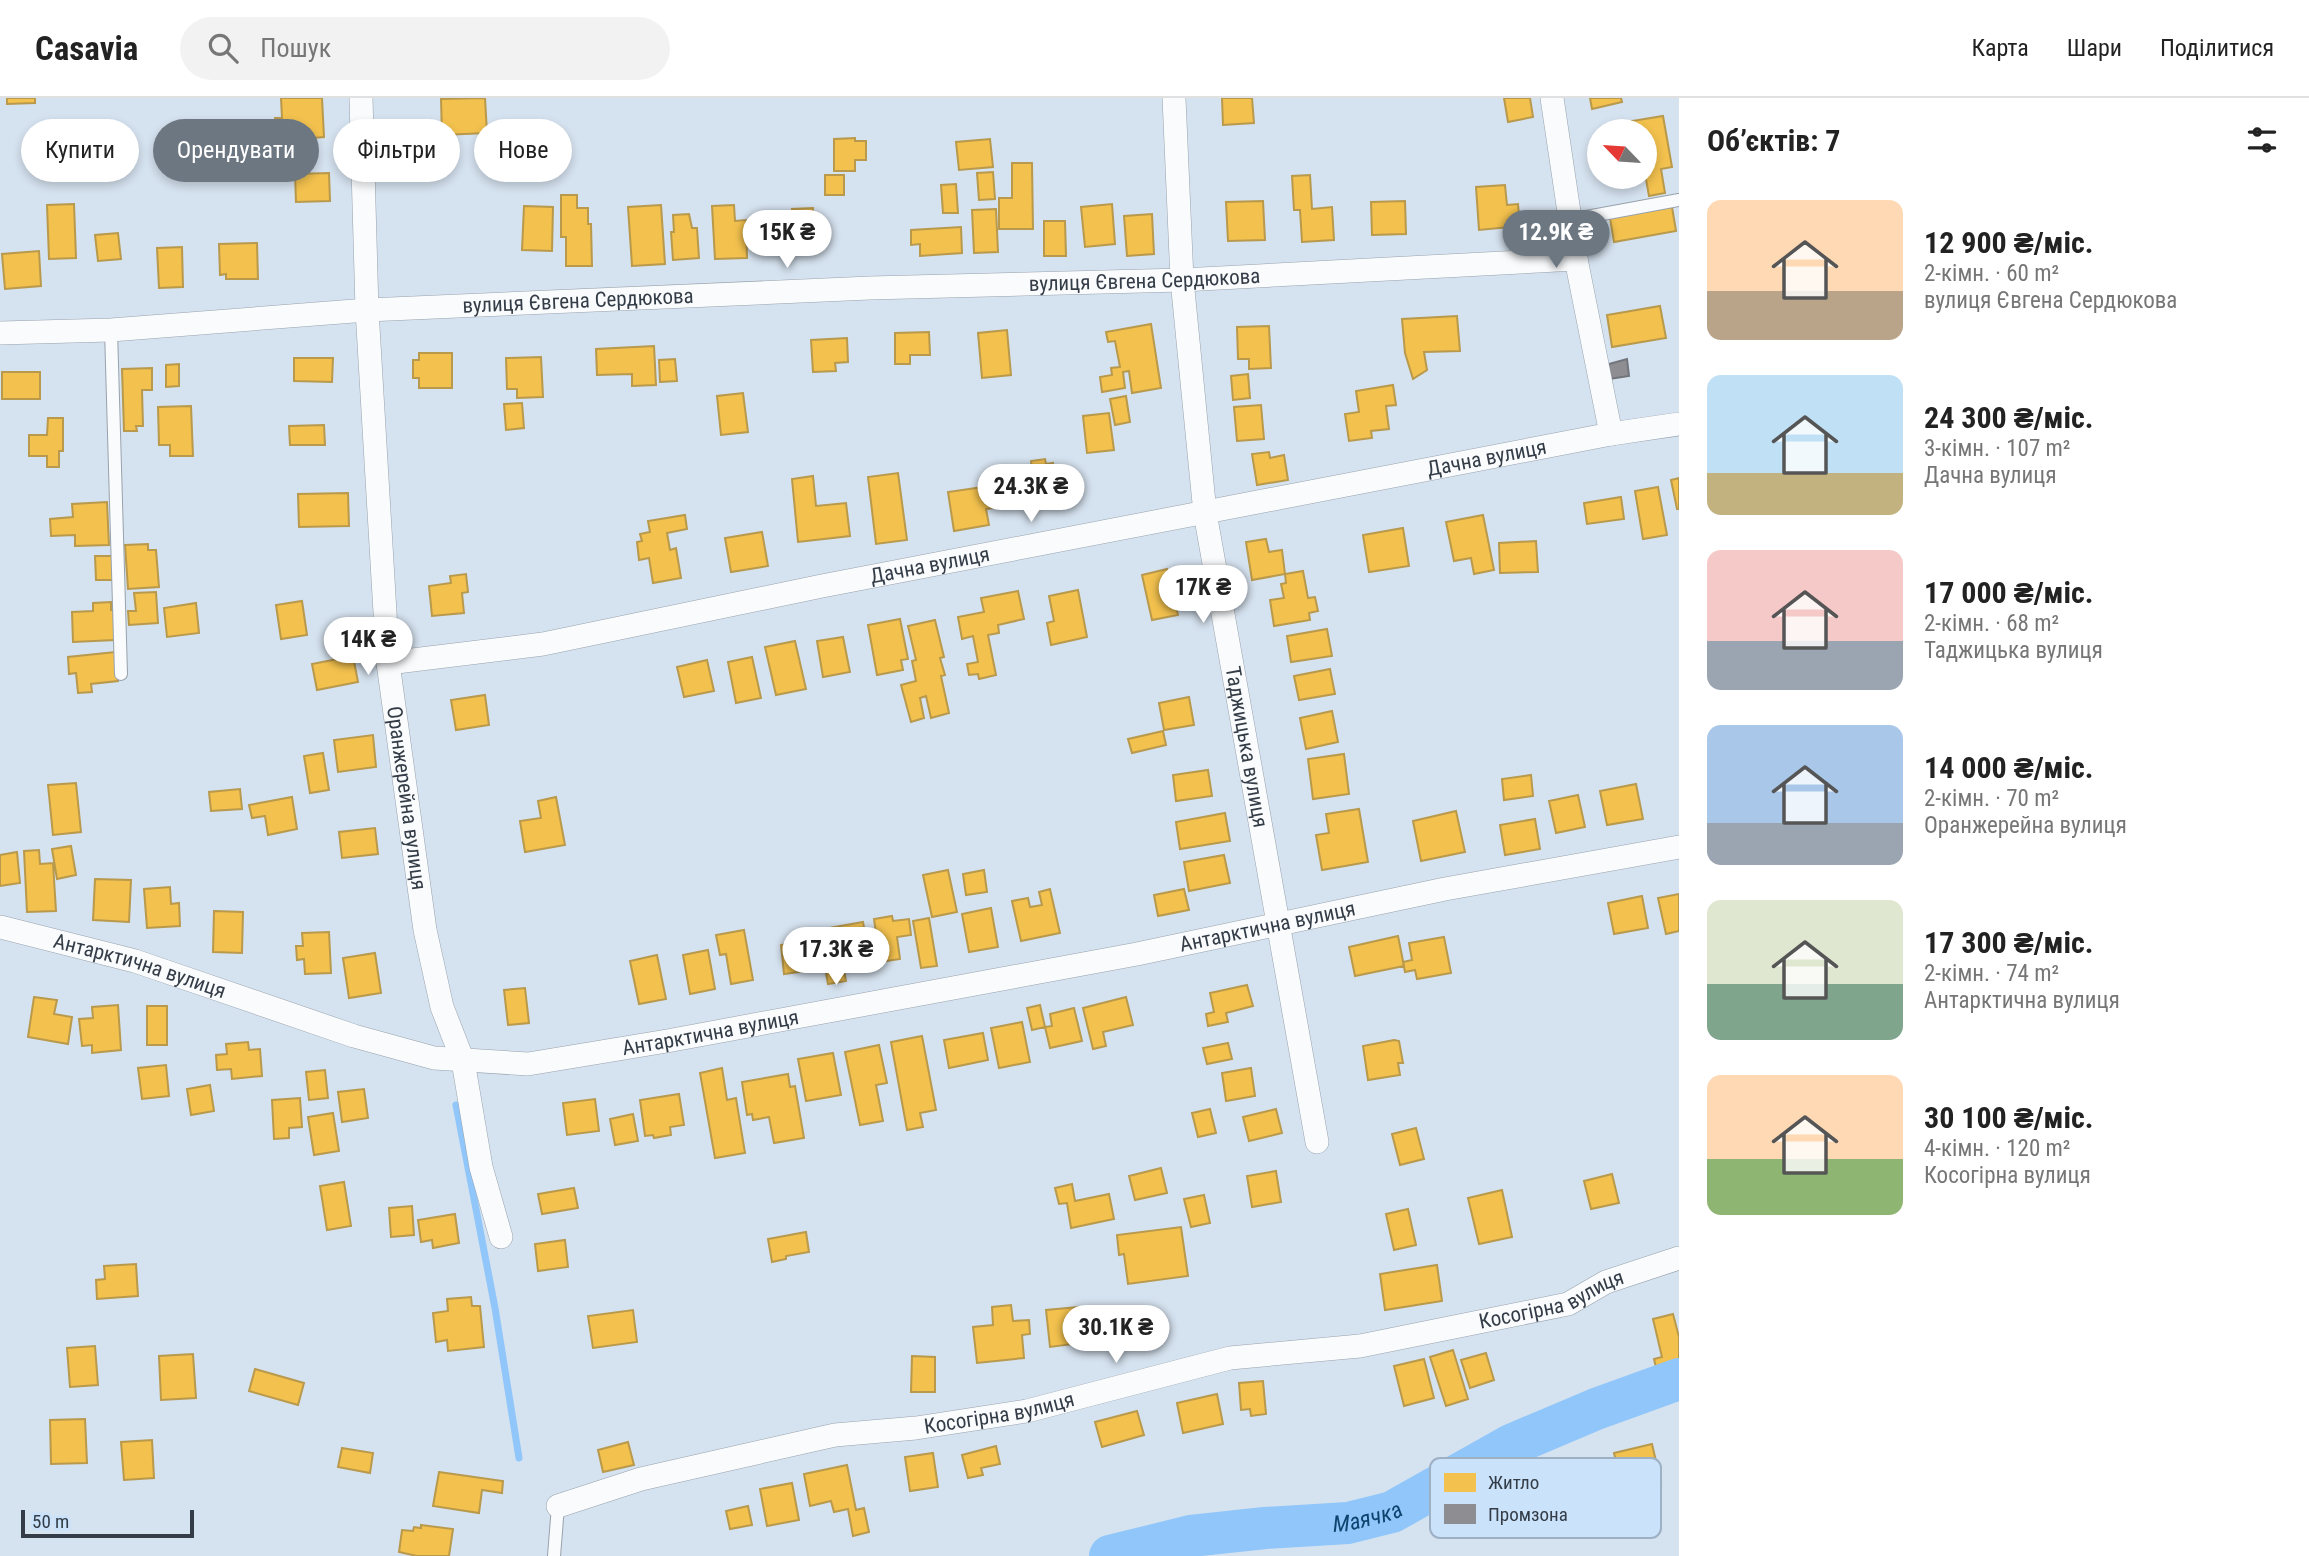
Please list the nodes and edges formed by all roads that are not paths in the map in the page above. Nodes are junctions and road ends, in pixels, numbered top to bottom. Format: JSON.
{"nodes":[{"id":1,"x":361,"y":98,"type":"edge"},
{"id":2,"x":1174,"y":98,"type":"edge"},
{"id":3,"x":1552,"y":98,"type":"edge"},
{"id":4,"x":1679,"y":200,"type":"edge"},
{"id":5,"x":1570,"y":219,"type":"junction"},
{"id":6,"x":1576,"y":259,"type":"junction"},
{"id":7,"x":1182,"y":280,"type":"junction"},
{"id":8,"x":367,"y":310,"type":"junction"},
{"id":9,"x":111,"y":330,"type":"junction"},
{"id":10,"x":0,"y":333,"type":"edge"},
{"id":11,"x":1679,"y":424,"type":"edge"},
{"id":12,"x":1611,"y":434,"type":"junction"},
{"id":13,"x":1205,"y":513,"type":"junction"},
{"id":14,"x":388,"y":663,"type":"junction"},
{"id":15,"x":121,"y":674,"type":"dead end"},
{"id":16,"x":1679,"y":847,"type":"edge"},
{"id":17,"x":1280,"y":923,"type":"junction"},
{"id":18,"x":0,"y":927,"type":"edge"},
{"id":19,"x":463,"y":1061,"type":"junction"},
{"id":20,"x":1317,"y":1142,"type":"dead end"},
{"id":21,"x":501,"y":1237,"type":"dead end"},
{"id":22,"x":1679,"y":1258,"type":"edge"},
{"id":23,"x":558,"y":1506,"type":"joint"},
{"id":24,"x":554,"y":1556,"type":"edge"}],
"edges":[{"from":1,"to":8,"type":"street","name":"Оранжерейна вулиця"},
{"from":2,"to":7,"type":"street","name":"Таджицька вулиця"},
{"from":3,"to":5,"type":"street"},
{"from":4,"to":5,"type":"lane"},
{"from":5,"to":6,"type":"street"},
{"from":6,"to":7,"type":"street","name":"вулиця Євгена Сердюкова"},
{"from":6,"to":12,"type":"street"},
{"from":7,"to":8,"type":"street","name":"вулиця Євгена Сердюкова"},
{"from":7,"to":13,"type":"street","name":"Таджицька вулиця"},
{"from":8,"to":9,"type":"street","name":"вулиця Євгена Сердюкова"},
{"from":8,"to":14,"type":"street","name":"Оранжерейна вулиця"},
{"from":9,"to":10,"type":"street","name":"вулиця Євгена Сердюкова"},
{"from":9,"to":15,"type":"lane"},
{"from":11,"to":12,"type":"street","name":"Дачна вулиця"},
{"from":12,"to":13,"type":"street","name":"Дачна вулиця"},
{"from":13,"to":14,"type":"street","name":"Дачна вулиця"},
{"from":13,"to":17,"type":"street","name":"Таджицька вулиця"},
{"from":14,"to":19,"type":"street","name":"Оранжерейна вулиця"},
{"from":16,"to":17,"type":"street","name":"Антарктична вулиця"},
{"from":17,"to":19,"type":"street","name":"Антарктична вулиця"},
{"from":17,"to":20,"type":"street","name":"Таджицька вулиця"},
{"from":18,"to":19,"type":"street","name":"Антарктична вулиця"},
{"from":19,"to":21,"type":"street","name":"Оранжерейна вулиця"},
{"from":22,"to":23,"type":"street","name":"Косогірна вулиця"},
{"from":23,"to":24,"type":"lane"}]}
